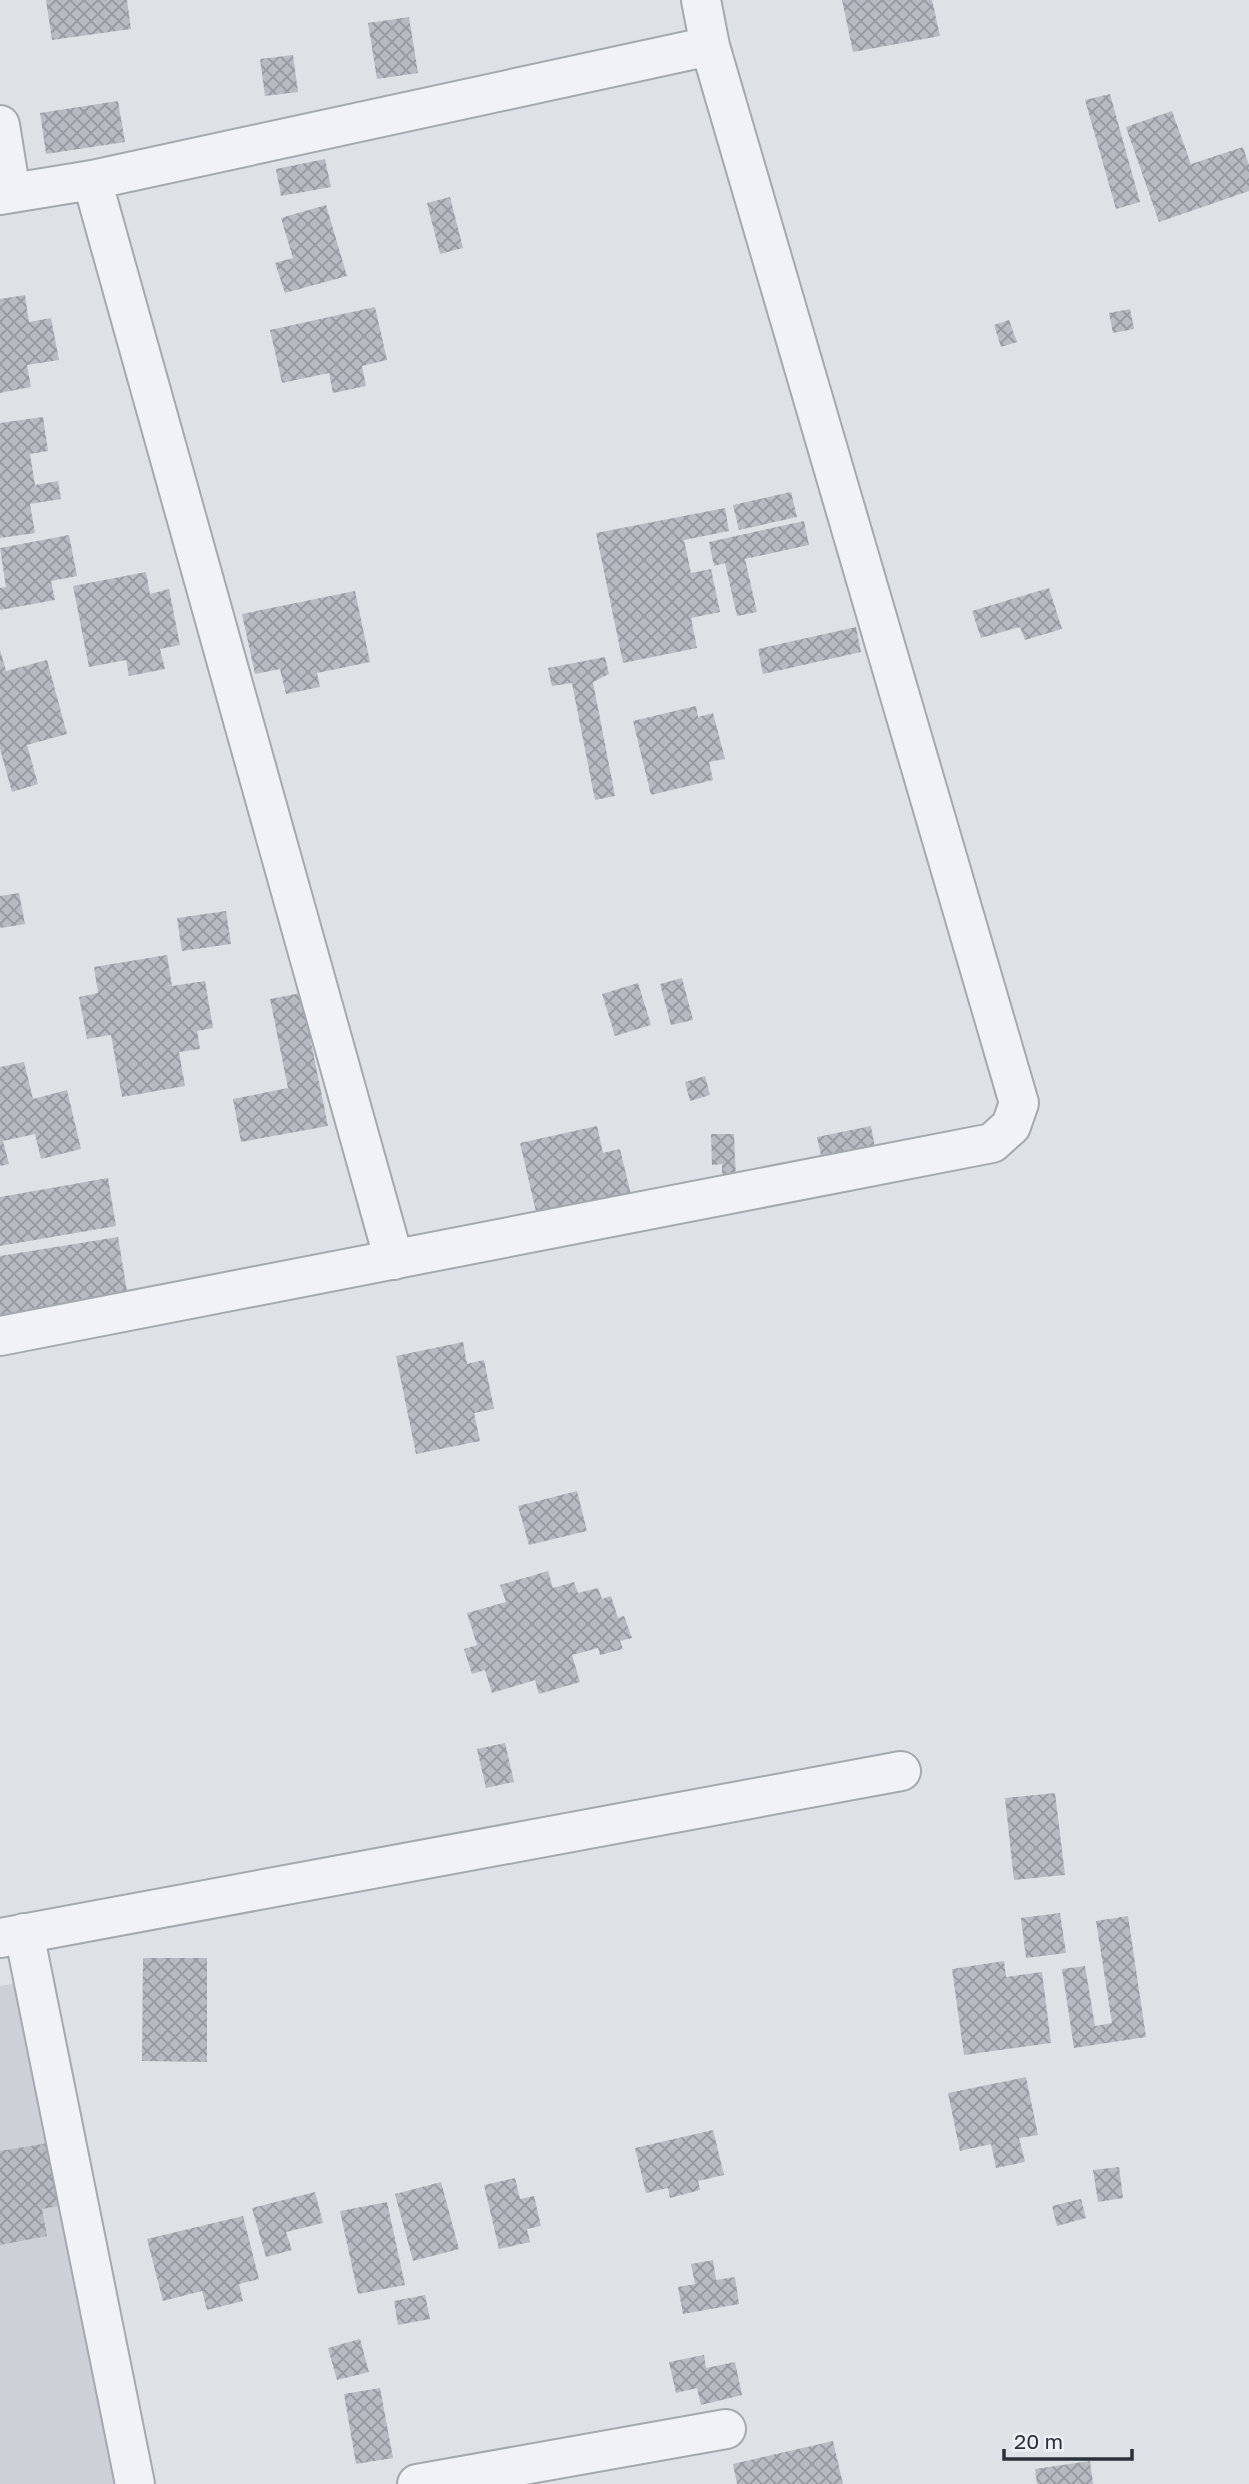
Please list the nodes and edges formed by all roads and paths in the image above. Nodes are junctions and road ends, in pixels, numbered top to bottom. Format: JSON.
{"nodes":[{"id":1,"x":701,"y":0,"type":"edge"},
{"id":2,"x":710,"y":46,"type":"junction"},
{"id":3,"x":0,"y":125,"type":"edge"},
{"id":4,"x":92,"y":180,"type":"junction"},
{"id":5,"x":6,"y":194,"type":"edge"},
{"id":6,"x":394,"y":1260,"type":"junction"},
{"id":7,"x":0,"y":1336,"type":"edge"},
{"id":8,"x":901,"y":1771,"type":"dead end"},
{"id":9,"x":12,"y":1935,"type":"edge"},
{"id":10,"x":726,"y":2429,"type":"dead end"},
{"id":11,"x":135,"y":2484,"type":"edge"},
{"id":12,"x":417,"y":2484,"type":"edge"}],
"edges":[{"from":1,"to":2,"type":"street"},
{"from":2,"to":4,"type":"street"},
{"from":2,"to":6,"type":"street"},
{"from":3,"to":5,"type":"street"},
{"from":4,"to":5,"type":"street"},
{"from":4,"to":6,"type":"street"},
{"from":6,"to":7,"type":"street"},
{"from":8,"to":9,"type":"street"},
{"from":9,"to":11,"type":"street"},
{"from":10,"to":12,"type":"street"}]}
